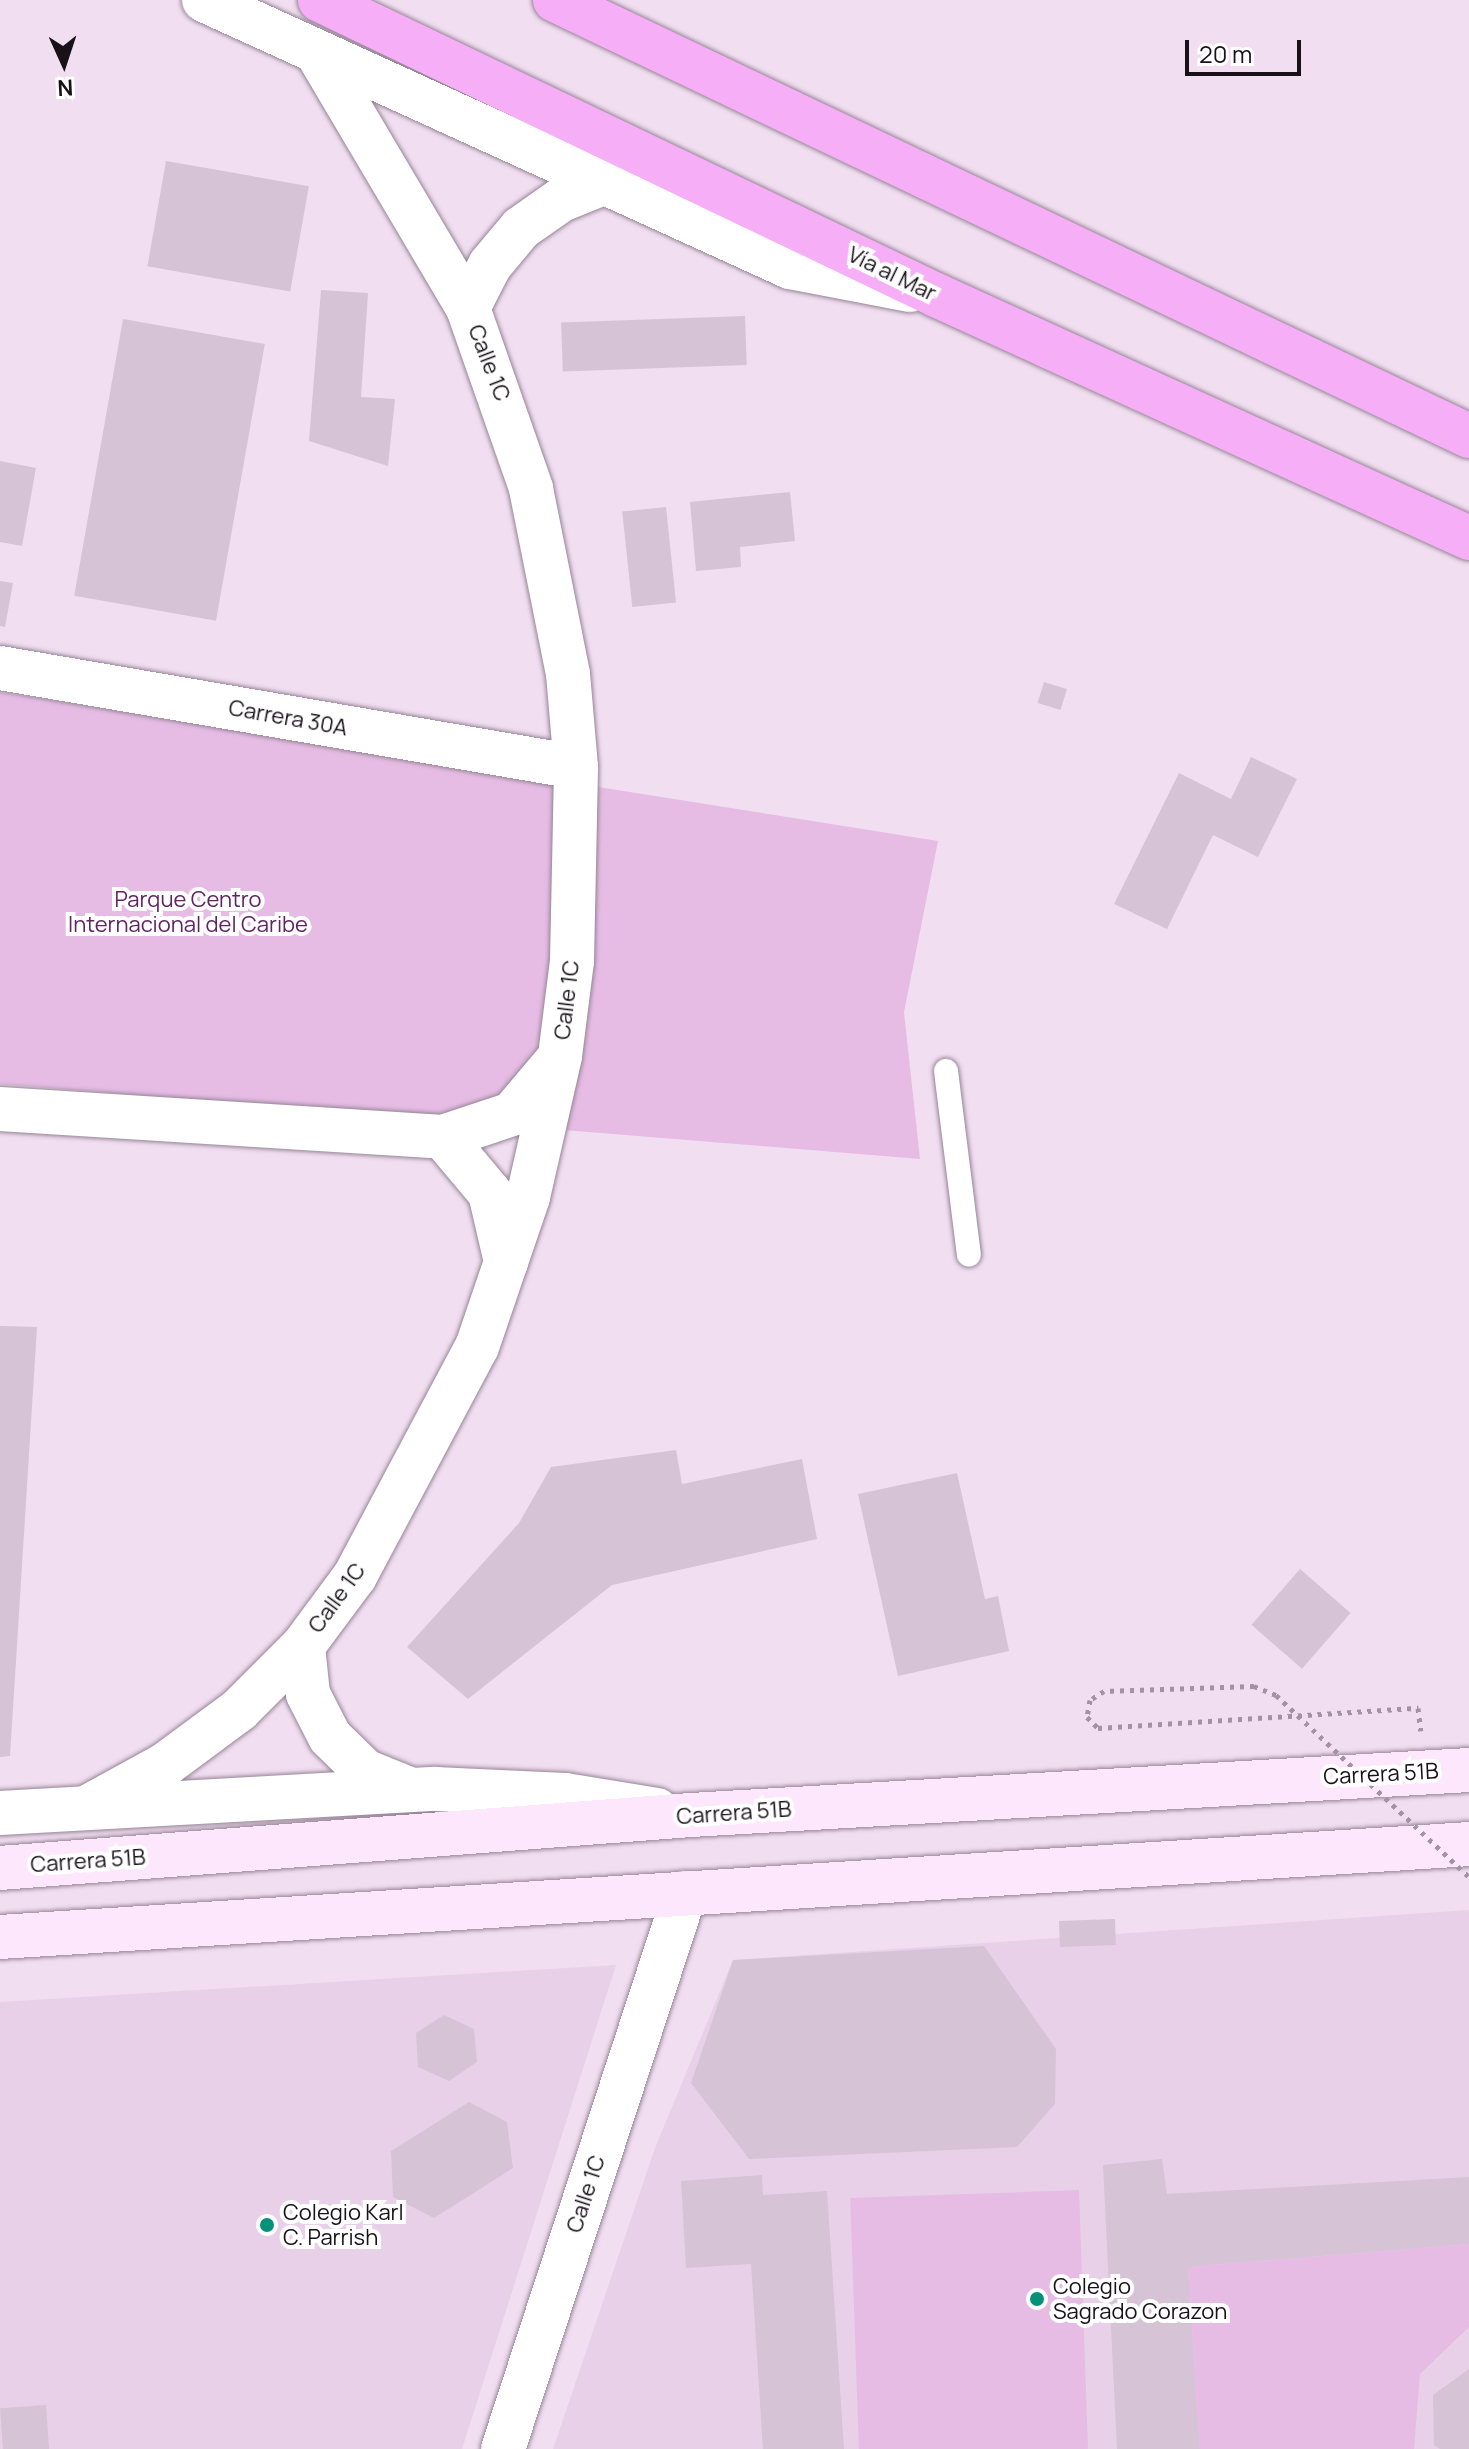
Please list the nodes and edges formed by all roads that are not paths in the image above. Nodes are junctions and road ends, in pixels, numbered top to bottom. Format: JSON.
{"nodes":[{"id":1,"x":204,"y":0,"type":"edge"},
{"id":2,"x":320,"y":0,"type":"edge"},
{"id":3,"x":555,"y":0,"type":"edge"},
{"id":4,"x":317,"y":53,"type":"junction"},
{"id":5,"x":606,"y":182,"type":"junction"},
{"id":6,"x":936,"y":295,"type":"junction"},
{"id":7,"x":468,"y":308,"type":"junction"},
{"id":8,"x":1469,"y":436,"type":"edge"},
{"id":9,"x":1469,"y":538,"type":"edge"},
{"id":10,"x":0,"y":668,"type":"edge"},
{"id":11,"x":576,"y":767,"type":"junction"},
{"id":12,"x":560,"y":1056,"type":"junction"},
{"id":13,"x":946,"y":1071,"type":"dead end"},
{"id":14,"x":0,"y":1109,"type":"edge"},
{"id":15,"x":443,"y":1137,"type":"junction"},
{"id":16,"x":969,"y":1255,"type":"dead end"},
{"id":17,"x":507,"y":1266,"type":"junction"},
{"id":18,"x":303,"y":1646,"type":"junction"},
{"id":19,"x":1469,"y":1770,"type":"edge"},
{"id":20,"x":410,"y":1790,"type":"junction"},
{"id":21,"x":86,"y":1808,"type":"junction"},
{"id":22,"x":0,"y":1813,"type":"edge"},
{"id":23,"x":691,"y":1815,"type":"junction"},
{"id":24,"x":1469,"y":1844,"type":"edge"},
{"id":25,"x":0,"y":1868,"type":"edge"},
{"id":26,"x":685,"y":1893,"type":"junction"},
{"id":27,"x":0,"y":1937,"type":"edge"},
{"id":28,"x":503,"y":2449,"type":"edge"}],
"edges":[{"from":1,"to":4,"type":"street"},
{"from":2,"to":6,"type":"highway","name":"Vía al Mar"},
{"from":3,"to":8,"type":"highway"},
{"from":4,"to":5,"type":"street"},
{"from":4,"to":7,"type":"street","name":"Calle 1C"},
{"from":5,"to":6,"type":"street"},
{"from":5,"to":7,"type":"street"},
{"from":6,"to":9,"type":"highway","name":"Vía al Mar"},
{"from":7,"to":11,"type":"street","name":"Calle 1C"},
{"from":10,"to":11,"type":"street","name":"Carrera 30A"},
{"from":11,"to":12,"type":"street","name":"Calle 1C"},
{"from":12,"to":15,"type":"street"},
{"from":12,"to":17,"type":"street","name":"Calle 1C"},
{"from":13,"to":16,"type":"lane"},
{"from":14,"to":15,"type":"street"},
{"from":15,"to":17,"type":"street"},
{"from":17,"to":18,"type":"street","name":"Calle 1C"},
{"from":18,"to":20,"type":"street"},
{"from":18,"to":21,"type":"street","name":"Calle 1C"},
{"from":19,"to":23,"type":"main road","name":"Carrera 51B"},
{"from":20,"to":21,"type":"street"},
{"from":20,"to":23,"type":"street"},
{"from":21,"to":22,"type":"street"},
{"from":23,"to":25,"type":"main road","name":"Carrera 51B"},
{"from":24,"to":26,"type":"main road"},
{"from":26,"to":27,"type":"main road"},
{"from":26,"to":28,"type":"street","name":"Calle 1C"}]}
